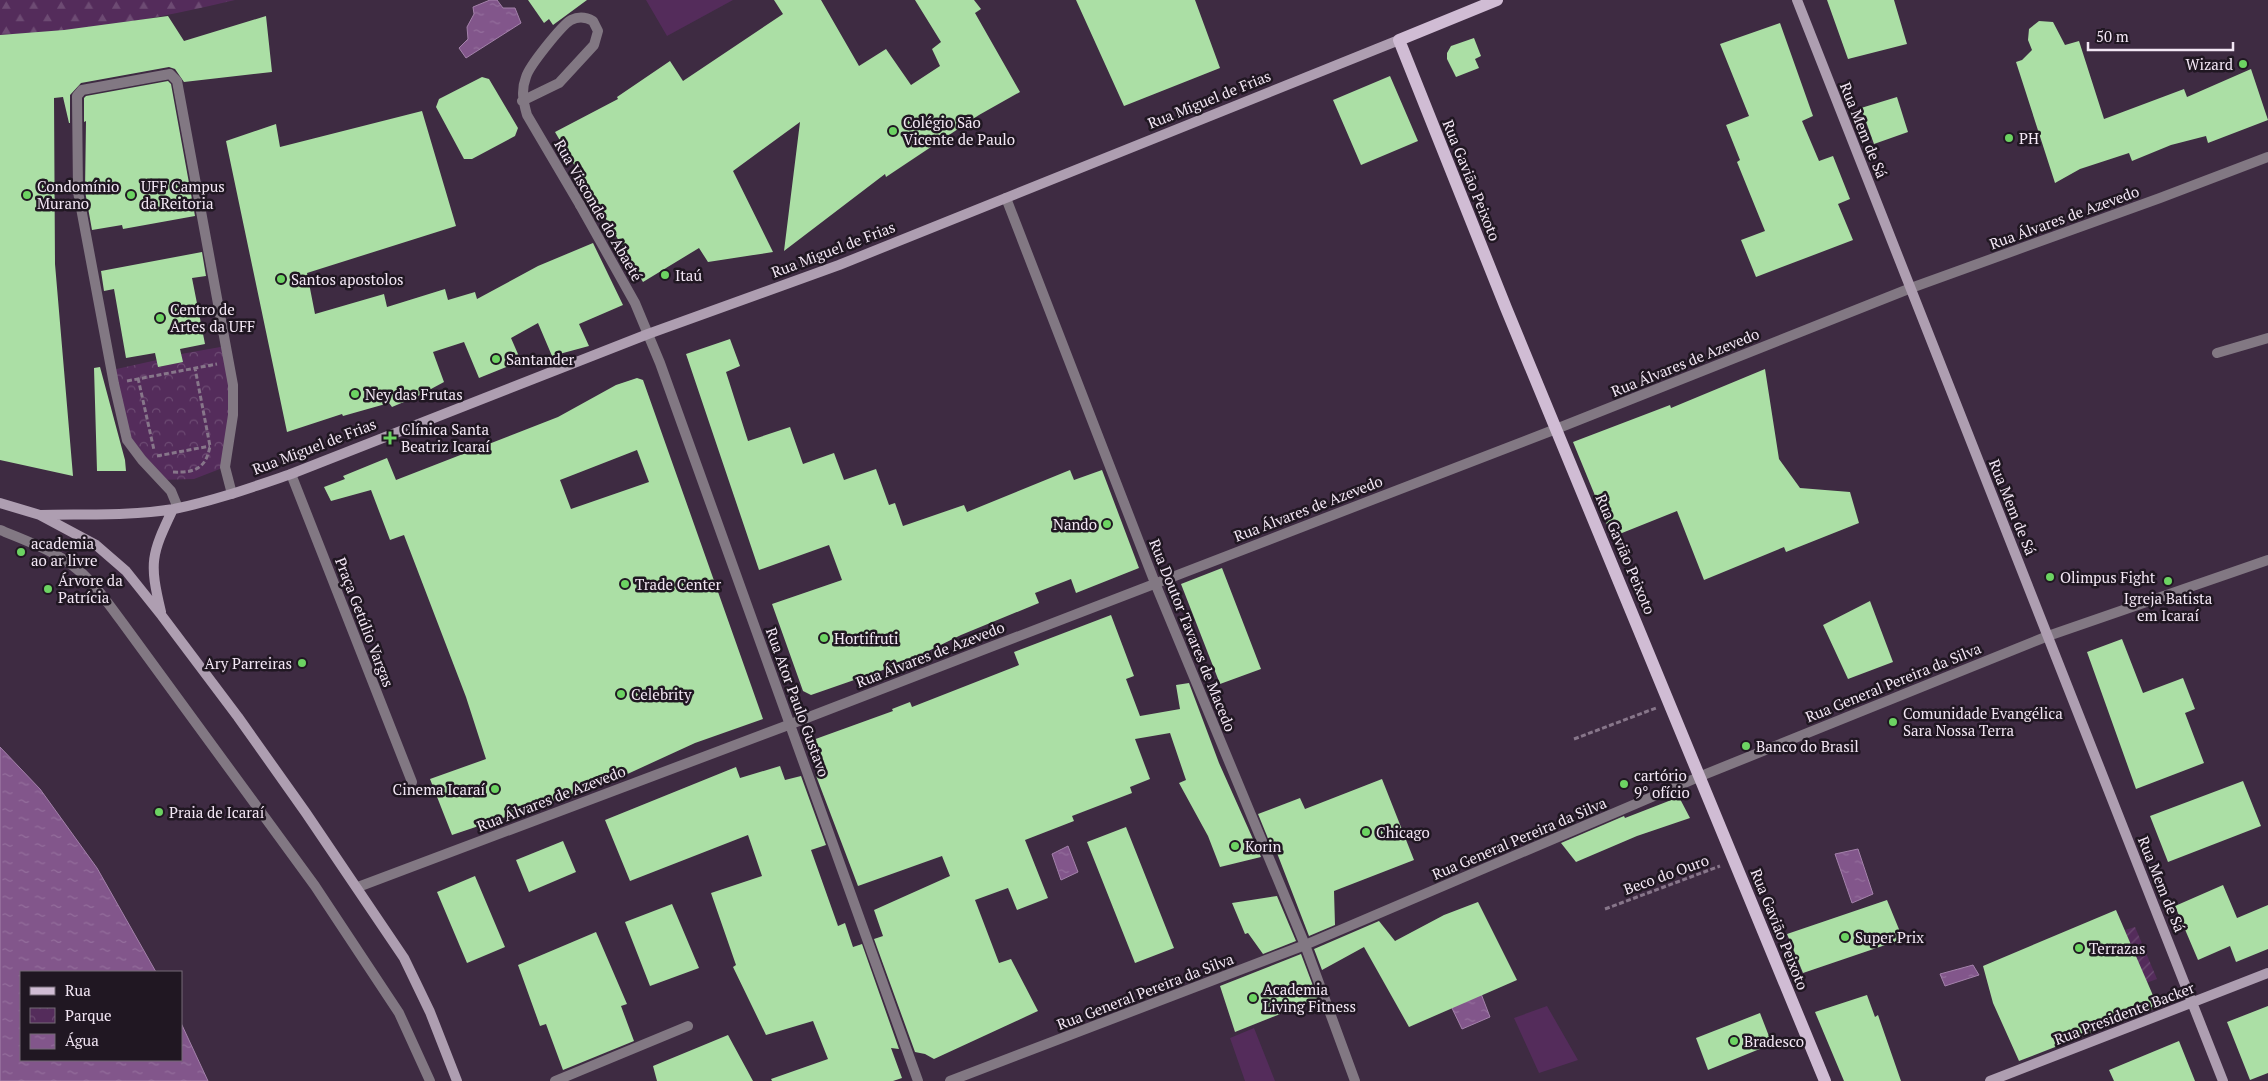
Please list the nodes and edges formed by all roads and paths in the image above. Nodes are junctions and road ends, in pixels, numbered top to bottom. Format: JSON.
{"nodes":[{"id":1,"x":1497,"y":0,"type":"edge"},
{"id":2,"x":1796,"y":0,"type":"edge"},
{"id":3,"x":1398,"y":40,"type":"junction"},
{"id":4,"x":522,"y":101,"type":"junction"},
{"id":5,"x":2268,"y":156,"type":"edge"},
{"id":6,"x":1006,"y":198,"type":"junction"},
{"id":7,"x":1911,"y":288,"type":"junction"},
{"id":8,"x":648,"y":334,"type":"junction"},
{"id":9,"x":2268,"y":338,"type":"edge"},
{"id":10,"x":2217,"y":354,"type":"dead end"},
{"id":11,"x":229,"y":362,"type":"junction"},
{"id":12,"x":195,"y":368,"type":"junction"},
{"id":13,"x":138,"y":378,"type":"junction"},
{"id":14,"x":114,"y":384,"type":"junction"},
{"id":15,"x":1556,"y":429,"type":"junction"},
{"id":16,"x":230,"y":443,"type":"junction"},
{"id":17,"x":210,"y":446,"type":"junction"},
{"id":18,"x":156,"y":456,"type":"junction"},
{"id":19,"x":142,"y":460,"type":"junction"},
{"id":20,"x":158,"y":461,"type":"dead end"},
{"id":21,"x":170,"y":472,"type":"dead end"},
{"id":22,"x":291,"y":474,"type":"junction"},
{"id":23,"x":232,"y":494,"type":"junction"},
{"id":24,"x":0,"y":502,"type":"edge"},
{"id":25,"x":176,"y":508,"type":"junction"},
{"id":26,"x":40,"y":514,"type":"junction"},
{"id":27,"x":0,"y":530,"type":"edge"},
{"id":28,"x":2268,"y":560,"type":"edge"},
{"id":29,"x":1155,"y":583,"type":"junction"},
{"id":30,"x":162,"y":616,"type":"junction"},
{"id":31,"x":2048,"y":636,"type":"junction"},
{"id":32,"x":1670,"y":703,"type":"junction"},
{"id":33,"x":790,"y":724,"type":"junction"},
{"id":34,"x":1574,"y":739,"type":"dead end"},
{"id":35,"x":1701,"y":776,"type":"junction"},
{"id":36,"x":412,"y":782,"type":"dead end"},
{"id":37,"x":1735,"y":861,"type":"junction"},
{"id":38,"x":358,"y":888,"type":"junction"},
{"id":39,"x":1605,"y":909,"type":"dead end"},
{"id":40,"x":1305,"y":945,"type":"junction"},
{"id":41,"x":2268,"y":973,"type":"edge"},
{"id":42,"x":2192,"y":1002,"type":"junction"},
{"id":43,"x":688,"y":1026,"type":"dead end"},
{"id":44,"x":430,"y":1081,"type":"edge"},
{"id":45,"x":457,"y":1081,"type":"edge"},
{"id":46,"x":554,"y":1081,"type":"edge"},
{"id":47,"x":918,"y":1081,"type":"edge"},
{"id":48,"x":950,"y":1081,"type":"edge"},
{"id":49,"x":1355,"y":1081,"type":"edge"},
{"id":50,"x":1825,"y":1081,"type":"edge"},
{"id":51,"x":1990,"y":1081,"type":"edge"},
{"id":52,"x":2224,"y":1081,"type":"edge"}],
"edges":[{"from":1,"to":3,"type":"main road","name":"Rua Miguel de Frias"},
{"from":2,"to":7,"type":"main road","name":"Rua Mem de Sá"},
{"from":3,"to":6,"type":"main road","name":"Rua Miguel de Frias"},
{"from":3,"to":15,"type":"main road","name":"Rua Gavião Peixoto"},
{"from":4,"to":4,"type":"street"},
{"from":4,"to":8,"type":"street","name":"Rua Visconde do Abaeté"},
{"from":5,"to":7,"type":"street","name":"Rua Álvares de Azevedo"},
{"from":6,"to":8,"type":"main road","name":"Rua Miguel de Frias"},
{"from":6,"to":29,"type":"street","name":"Rua Doutor Tavares de Macedo"},
{"from":7,"to":15,"type":"street","name":"Rua Álvares de Azevedo"},
{"from":7,"to":31,"type":"main road","name":"Rua Mem de Sá"},
{"from":8,"to":22,"type":"main road","name":"Rua Miguel de Frias"},
{"from":8,"to":33,"type":"street","name":"Rua Ator Paulo Gustavo"},
{"from":9,"to":10,"type":"street"},
{"from":11,"to":12,"type":"path"},
{"from":11,"to":14,"type":"street"},
{"from":11,"to":16,"type":"street"},
{"from":12,"to":13,"type":"path"},
{"from":12,"to":17,"type":"path"},
{"from":13,"to":14,"type":"path"},
{"from":13,"to":18,"type":"path"},
{"from":14,"to":19,"type":"street"},
{"from":15,"to":29,"type":"street","name":"Rua Álvares de Azevedo"},
{"from":15,"to":32,"type":"main road","name":"Rua Gavião Peixoto"},
{"from":16,"to":17,"type":"path"},
{"from":16,"to":23,"type":"street"},
{"from":17,"to":18,"type":"path"},
{"from":17,"to":21,"type":"path"},
{"from":18,"to":19,"type":"path"},
{"from":18,"to":20,"type":"path"},
{"from":19,"to":25,"type":"street"},
{"from":22,"to":23,"type":"main road","name":"Rua Miguel de Frias"},
{"from":22,"to":36,"type":"street","name":"Praça Getúlio Vargas"},
{"from":23,"to":25,"type":"main road","name":"Rua Miguel de Frias"},
{"from":24,"to":26,"type":"main road"},
{"from":25,"to":26,"type":"main road","name":"Rua Miguel de Frias"},
{"from":25,"to":30,"type":"main road"},
{"from":26,"to":30,"type":"main road"},
{"from":27,"to":44,"type":"street"},
{"from":28,"to":31,"type":"street","name":"Rua General Pereira da Silva"},
{"from":29,"to":33,"type":"street","name":"Rua Álvares de Azevedo"},
{"from":29,"to":40,"type":"street","name":"Rua Doutor Tavares de Macedo"},
{"from":30,"to":38,"type":"main road"},
{"from":31,"to":35,"type":"street","name":"Rua General Pereira da Silva"},
{"from":31,"to":42,"type":"main road","name":"Rua Mem de Sá"},
{"from":32,"to":34,"type":"path"},
{"from":32,"to":35,"type":"main road","name":"Rua Gavião Peixoto"},
{"from":33,"to":38,"type":"street","name":"Rua Álvares de Azevedo"},
{"from":33,"to":47,"type":"street","name":"Rua Ator Paulo Gustavo"},
{"from":35,"to":37,"type":"main road","name":"Rua Gavião Peixoto"},
{"from":35,"to":40,"type":"street","name":"Rua General Pereira da Silva"},
{"from":37,"to":39,"type":"path","name":"Beco do Ouro"},
{"from":37,"to":50,"type":"main road","name":"Rua Gavião Peixoto"},
{"from":38,"to":45,"type":"main road"},
{"from":40,"to":48,"type":"street","name":"Rua General Pereira da Silva"},
{"from":40,"to":49,"type":"street","name":"Rua Doutor Tavares de Macedo"},
{"from":41,"to":42,"type":"main road","name":"Rua Presidente Backer"},
{"from":42,"to":51,"type":"main road","name":"Rua Presidente Backer"},
{"from":42,"to":52,"type":"main road","name":"Rua Mem de Sá"},
{"from":43,"to":46,"type":"street"}]}
